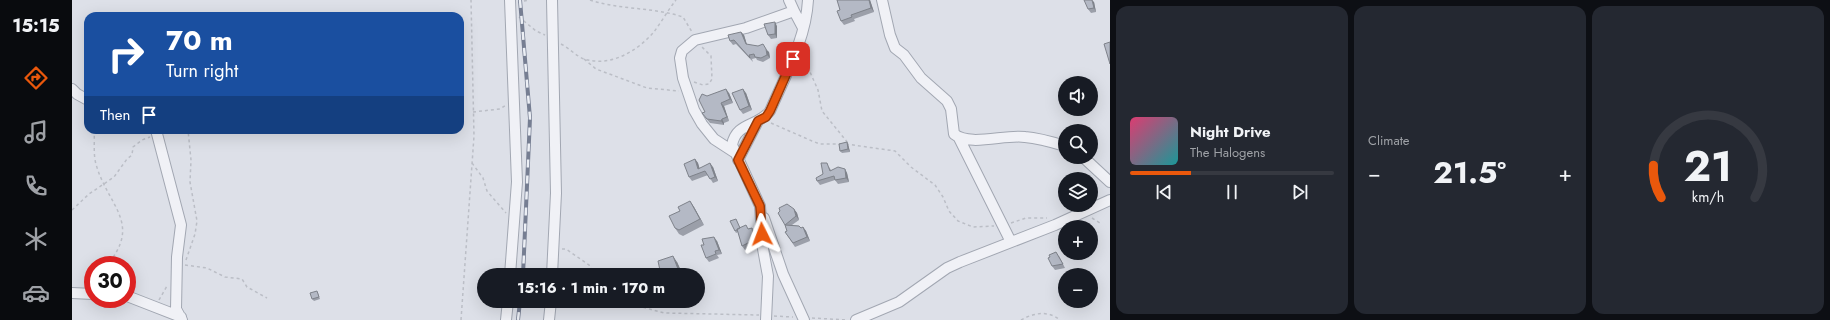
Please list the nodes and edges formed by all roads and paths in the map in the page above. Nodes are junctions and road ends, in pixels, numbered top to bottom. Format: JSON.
{"nodes":[{"id":1,"x":471,"y":0,"type":"edge"},
{"id":2,"x":530,"y":0,"type":"edge"},
{"id":3,"x":552,"y":0,"type":"edge"},
{"id":4,"x":590,"y":0,"type":"edge"},
{"id":5,"x":676,"y":0,"type":"edge"},
{"id":6,"x":789,"y":0,"type":"edge"},
{"id":7,"x":808,"y":0,"type":"edge"},
{"id":8,"x":882,"y":0,"type":"edge"},
{"id":9,"x":511,"y":5,"type":"edge"},
{"id":10,"x":794,"y":11,"type":"junction"},
{"id":11,"x":667,"y":12,"type":"junction"},
{"id":12,"x":803,"y":28,"type":"junction"},
{"id":13,"x":553,"y":40,"type":"junction"},
{"id":14,"x":695,"y":40,"type":"junction"},
{"id":15,"x":798,"y":45,"type":"junction"},
{"id":16,"x":583,"y":58,"type":"junction"},
{"id":17,"x":682,"y":78,"type":"junction"},
{"id":18,"x":72,"y":89,"type":"edge"},
{"id":19,"x":688,"y":93,"type":"junction"},
{"id":20,"x":515,"y":94,"type":"junction"},
{"id":21,"x":84,"y":98,"type":"edge"},
{"id":22,"x":473,"y":112,"type":"junction"},
{"id":23,"x":762,"y":119,"type":"junction"},
{"id":24,"x":94,"y":134,"type":"edge"},
{"id":25,"x":153,"y":134,"type":"edge"},
{"id":26,"x":158,"y":134,"type":"edge"},
{"id":27,"x":959,"y":138,"type":"junction"},
{"id":28,"x":849,"y":144,"type":"junction"},
{"id":29,"x":1058,"y":144,"type":"edge"},
{"id":30,"x":736,"y":156,"type":"junction"},
{"id":31,"x":472,"y":163,"type":"junction"},
{"id":32,"x":1091,"y":164,"type":"edge"},
{"id":33,"x":1110,"y":182,"type":"edge"},
{"id":34,"x":104,"y":184,"type":"junction"},
{"id":35,"x":1110,"y":200,"type":"edge"},
{"id":36,"x":760,"y":206,"type":"junction"},
{"id":37,"x":72,"y":210,"type":"edge"},
{"id":38,"x":1087,"y":216,"type":"dead end"},
{"id":39,"x":515,"y":218,"type":"junction"},
{"id":40,"x":1048,"y":218,"type":"dead end"},
{"id":41,"x":1100,"y":223,"type":"dead end"},
{"id":42,"x":1003,"y":225,"type":"junction"},
{"id":43,"x":1011,"y":242,"type":"junction"},
{"id":44,"x":554,"y":248,"type":"junction"},
{"id":45,"x":115,"y":256,"type":"edge"},
{"id":46,"x":183,"y":265,"type":"dead end"},
{"id":47,"x":511,"y":268,"type":"edge"},
{"id":48,"x":553,"y":268,"type":"edge"},
{"id":49,"x":592,"y":268,"type":"edge"},
{"id":50,"x":72,"y":293,"type":"edge"},
{"id":51,"x":84,"y":294,"type":"edge"},
{"id":52,"x":267,"y":298,"type":"dead end"},
{"id":53,"x":136,"y":300,"type":"edge"},
{"id":54,"x":507,"y":308,"type":"edge"},
{"id":55,"x":551,"y":308,"type":"edge"},
{"id":56,"x":646,"y":308,"type":"edge"},
{"id":57,"x":677,"y":312,"type":"dead end"},
{"id":58,"x":182,"y":319,"type":"edge"},
{"id":59,"x":462,"y":320,"type":"edge"},
{"id":60,"x":506,"y":320,"type":"edge"},
{"id":61,"x":550,"y":320,"type":"edge"},
{"id":62,"x":766,"y":320,"type":"edge"},
{"id":63,"x":804,"y":320,"type":"edge"},
{"id":64,"x":856,"y":320,"type":"edge"},
{"id":65,"x":1021,"y":320,"type":"edge"},
{"id":66,"x":1060,"y":320,"type":"edge"}],
"edges":[{"from":1,"to":22,"type":"path"},
{"from":2,"to":9,"type":"path"},
{"from":3,"to":13,"type":"street"},
{"from":4,"to":11,"type":"path"},
{"from":5,"to":11,"type":"path"},
{"from":6,"to":10,"type":"street"},
{"from":7,"to":12,"type":"street"},
{"from":8,"to":27,"type":"street"},
{"from":9,"to":13,"type":"path"},
{"from":9,"to":20,"type":"street"},
{"from":10,"to":12,"type":"street"},
{"from":10,"to":14,"type":"street"},
{"from":11,"to":14,"type":"path"},
{"from":11,"to":16,"type":"path"},
{"from":12,"to":15,"type":"street"},
{"from":13,"to":16,"type":"path"},
{"from":13,"to":44,"type":"street"},
{"from":14,"to":17,"type":"street"},
{"from":14,"to":17,"type":"path"},
{"from":15,"to":23,"type":"street"},
{"from":15,"to":28,"type":"path"},
{"from":16,"to":19,"type":"path"},
{"from":17,"to":19,"type":"street"},
{"from":18,"to":21,"type":"street"},
{"from":19,"to":30,"type":"street"},
{"from":20,"to":22,"type":"path"},
{"from":20,"to":39,"type":"street"},
{"from":22,"to":31,"type":"path"},
{"from":23,"to":28,"type":"path"},
{"from":23,"to":30,"type":"street"},
{"from":23,"to":30,"type":"street"},
{"from":24,"to":34,"type":"path"},
{"from":25,"to":34,"type":"path"},
{"from":26,"to":58,"type":"street"},
{"from":27,"to":29,"type":"street"},
{"from":27,"to":42,"type":"street"},
{"from":28,"to":42,"type":"path"},
{"from":30,"to":36,"type":"street"},
{"from":31,"to":39,"type":"path"},
{"from":31,"to":59,"type":"path"},
{"from":32,"to":33,"type":"street"},
{"from":34,"to":37,"type":"path"},
{"from":34,"to":45,"type":"path"},
{"from":35,"to":43,"type":"street"},
{"from":36,"to":62,"type":"street"},
{"from":36,"to":63,"type":"street"},
{"from":38,"to":41,"type":"path"},
{"from":39,"to":47,"type":"street"},
{"from":40,"to":42,"type":"path"},
{"from":42,"to":43,"type":"street"},
{"from":43,"to":64,"type":"street"},
{"from":44,"to":48,"type":"street"},
{"from":44,"to":49,"type":"path"},
{"from":46,"to":52,"type":"path"},
{"from":50,"to":51,"type":"street"},
{"from":53,"to":58,"type":"street"},
{"from":54,"to":60,"type":"street"},
{"from":55,"to":61,"type":"street"},
{"from":56,"to":57,"type":"path"},
{"from":65,"to":66,"type":"path"}]}
